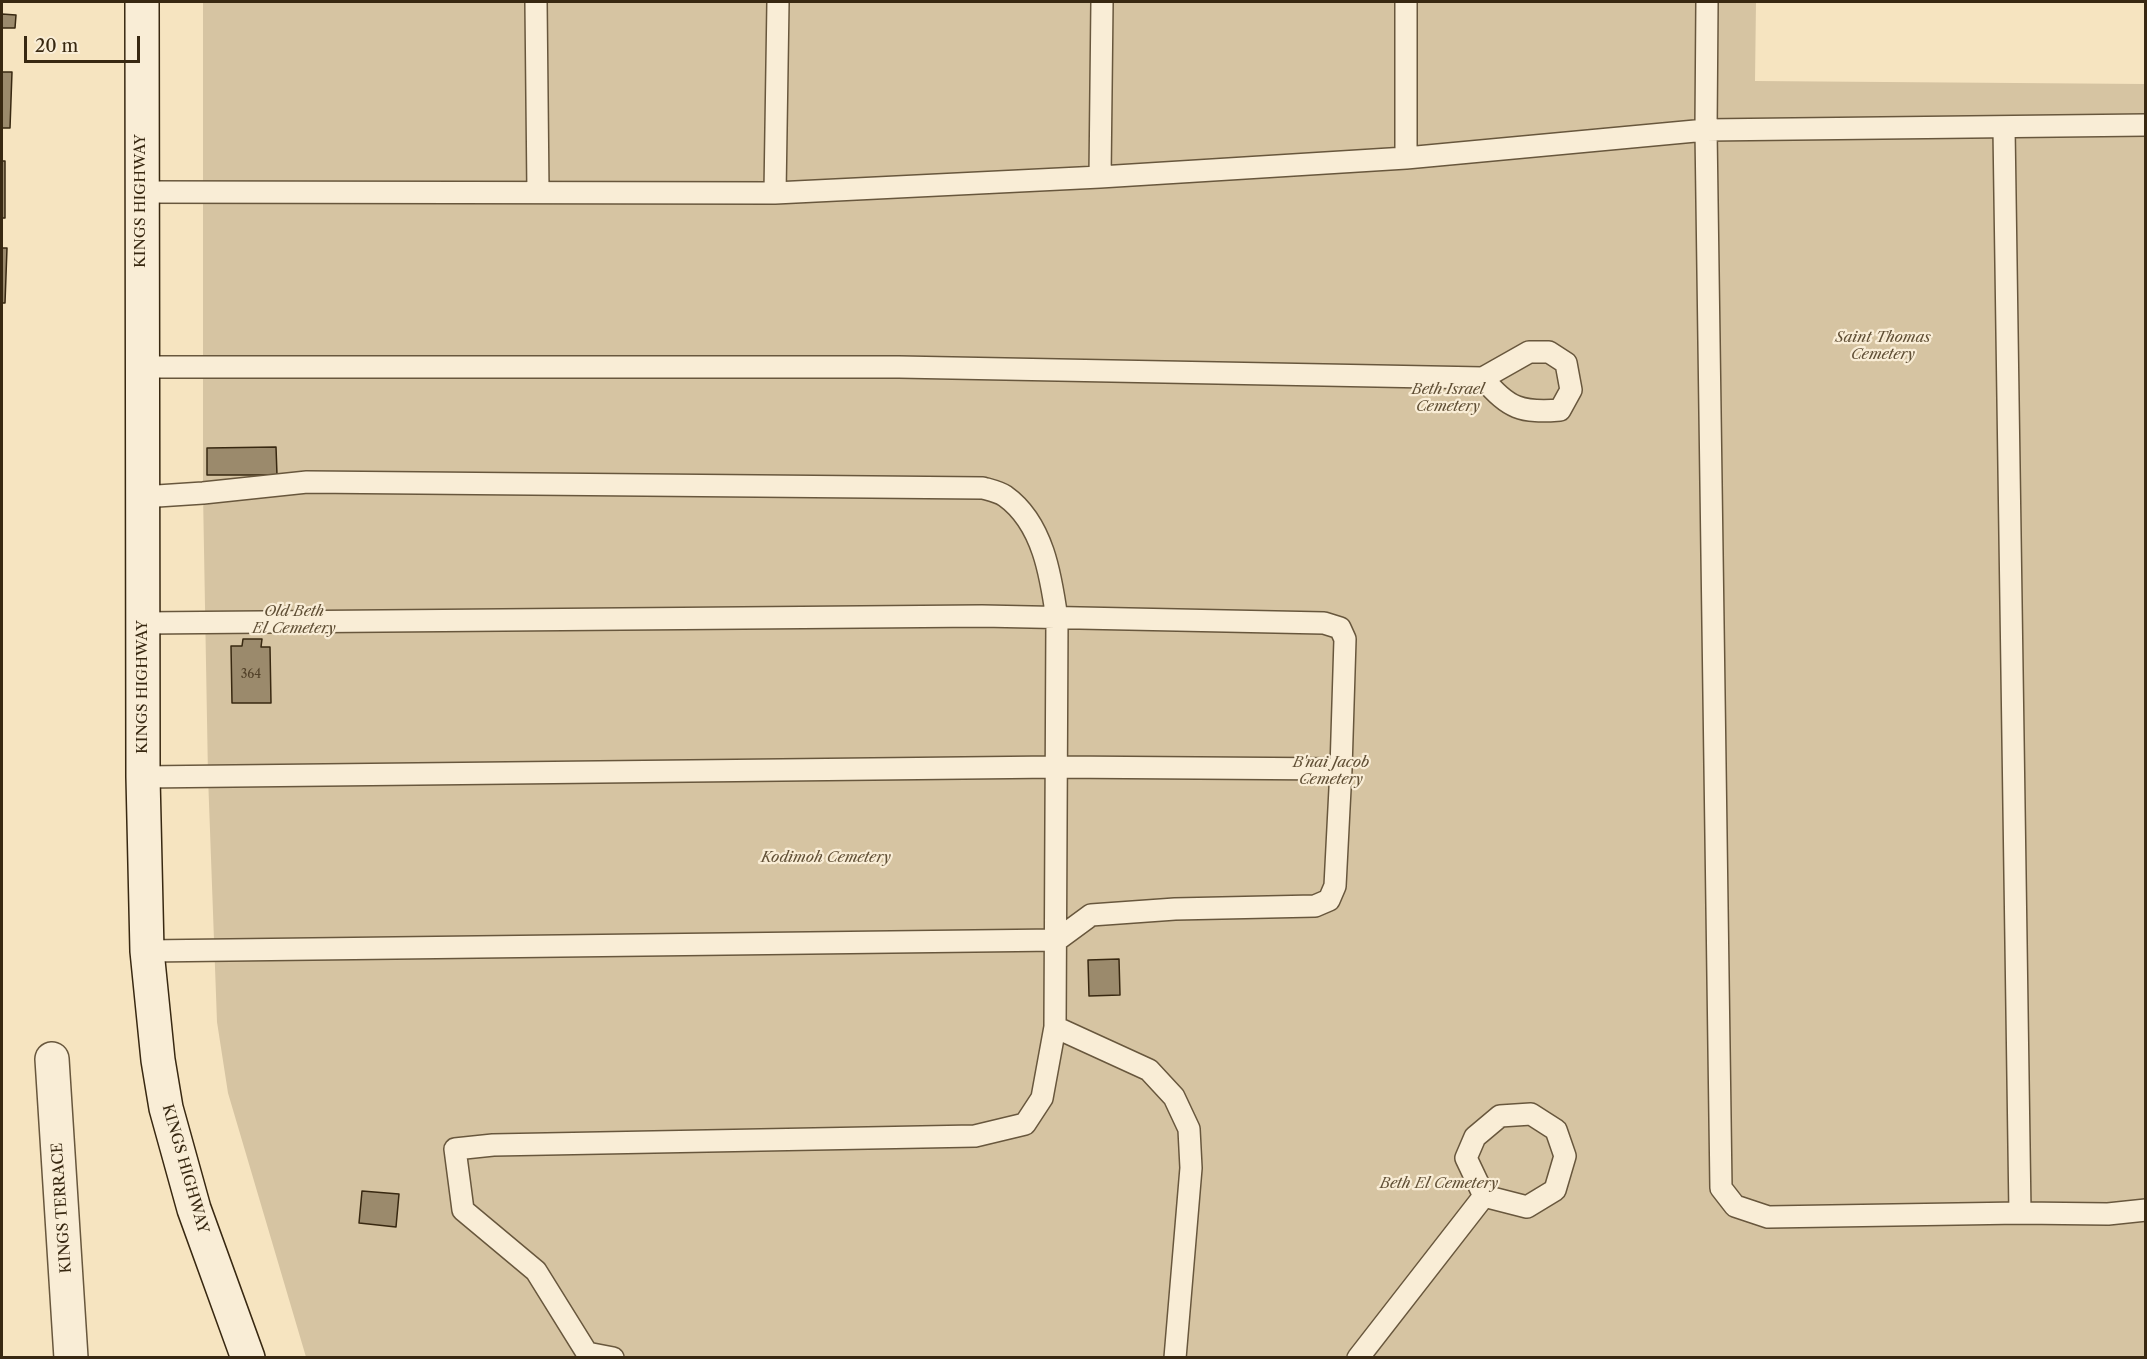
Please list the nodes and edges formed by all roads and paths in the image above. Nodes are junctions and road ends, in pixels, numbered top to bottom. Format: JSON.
{"nodes":[{"id":1,"x":142,"y":2,"type":"edge"},
{"id":2,"x":536,"y":2,"type":"edge"},
{"id":3,"x":778,"y":2,"type":"edge"},
{"id":4,"x":1102,"y":2,"type":"edge"},
{"id":5,"x":1406,"y":2,"type":"edge"},
{"id":6,"x":1707,"y":2,"type":"edge"},
{"id":7,"x":2145,"y":124,"type":"edge"},
{"id":8,"x":2004,"y":128,"type":"junction"},
{"id":9,"x":1706,"y":130,"type":"junction"},
{"id":10,"x":1406,"y":158,"type":"junction"},
{"id":11,"x":1100,"y":177,"type":"junction"},
{"id":12,"x":141,"y":192,"type":"junction"},
{"id":13,"x":538,"y":192,"type":"junction"},
{"id":14,"x":774,"y":193,"type":"junction"},
{"id":15,"x":141,"y":367,"type":"junction"},
{"id":16,"x":1483,"y":378,"type":"dead end"},
{"id":17,"x":142,"y":497,"type":"junction"},
{"id":18,"x":1057,"y":619,"type":"junction"},
{"id":19,"x":143,"y":623,"type":"junction"},
{"id":20,"x":1055,"y":768,"type":"junction"},
{"id":21,"x":1341,"y":769,"type":"junction"},
{"id":22,"x":142,"y":777,"type":"junction"},
{"id":23,"x":1056,"y":940,"type":"junction"},
{"id":24,"x":147,"y":951,"type":"junction"},
{"id":25,"x":1055,"y":1028,"type":"junction"},
{"id":26,"x":52,"y":1059,"type":"dead end"},
{"id":27,"x":1484,"y":1196,"type":"junction"},
{"id":28,"x":2145,"y":1210,"type":"edge"},
{"id":29,"x":2020,"y":1213,"type":"junction"},
{"id":30,"x":71,"y":1358,"type":"edge"},
{"id":31,"x":248,"y":1358,"type":"edge"},
{"id":32,"x":613,"y":1358,"type":"edge"},
{"id":33,"x":1175,"y":1358,"type":"edge"},
{"id":34,"x":1358,"y":1358,"type":"edge"}],
"edges":[{"from":1,"to":12,"type":"main road","name":"KINGS HIGHWAY"},
{"from":2,"to":13,"type":"lane"},
{"from":3,"to":14,"type":"lane"},
{"from":4,"to":11,"type":"lane"},
{"from":5,"to":10,"type":"lane"},
{"from":6,"to":9,"type":"lane"},
{"from":7,"to":8,"type":"lane"},
{"from":8,"to":9,"type":"lane"},
{"from":8,"to":29,"type":"lane"},
{"from":9,"to":10,"type":"lane"},
{"from":9,"to":29,"type":"lane"},
{"from":10,"to":11,"type":"lane"},
{"from":11,"to":14,"type":"lane"},
{"from":12,"to":13,"type":"lane"},
{"from":12,"to":15,"type":"main road","name":"KINGS HIGHWAY"},
{"from":13,"to":14,"type":"lane"},
{"from":15,"to":16,"type":"lane"},
{"from":15,"to":17,"type":"main road","name":"KINGS HIGHWAY"},
{"from":17,"to":18,"type":"lane"},
{"from":17,"to":19,"type":"main road","name":"KINGS HIGHWAY"},
{"from":18,"to":19,"type":"lane"},
{"from":18,"to":20,"type":"lane"},
{"from":18,"to":21,"type":"lane"},
{"from":19,"to":22,"type":"main road","name":"KINGS HIGHWAY"},
{"from":20,"to":21,"type":"lane"},
{"from":20,"to":22,"type":"lane"},
{"from":20,"to":23,"type":"lane"},
{"from":21,"to":23,"type":"lane"},
{"from":22,"to":24,"type":"main road","name":"KINGS HIGHWAY"},
{"from":23,"to":24,"type":"lane"},
{"from":23,"to":25,"type":"lane"},
{"from":24,"to":31,"type":"main road","name":"KINGS HIGHWAY"},
{"from":25,"to":32,"type":"lane"},
{"from":25,"to":33,"type":"lane"},
{"from":26,"to":30,"type":"main road","name":"KINGS TERRACE"},
{"from":27,"to":27,"type":"lane"},
{"from":27,"to":34,"type":"lane"},
{"from":28,"to":29,"type":"lane"}]}
